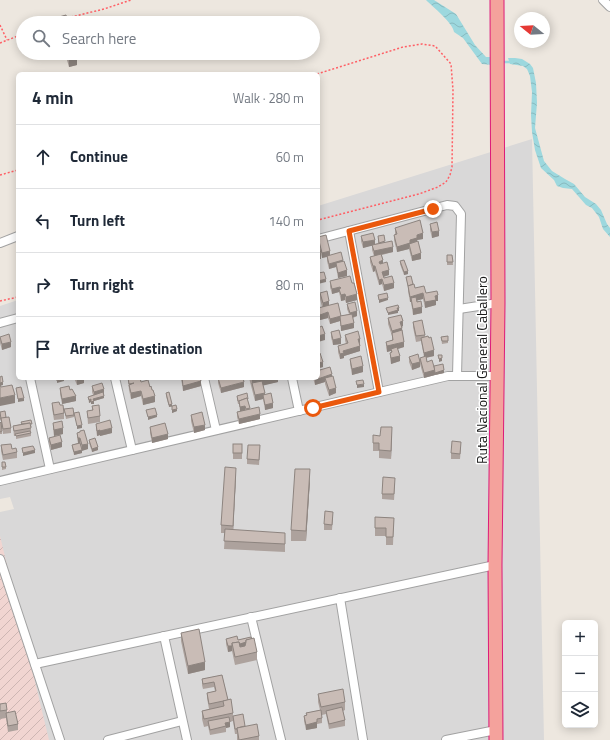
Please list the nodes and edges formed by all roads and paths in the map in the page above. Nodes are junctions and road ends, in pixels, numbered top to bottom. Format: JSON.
{"nodes":[{"id":1,"x":131,"y":0,"type":"edge"},
{"id":2,"x":497,"y":0,"type":"edge"},
{"id":3,"x":603,"y":0,"type":"edge"},
{"id":4,"x":610,"y":6,"type":"edge"},
{"id":5,"x":78,"y":16,"type":"edge"},
{"id":6,"x":0,"y":25,"type":"edge"},
{"id":7,"x":16,"y":37,"type":"edge"},
{"id":8,"x":7,"y":40,"type":"junction"},
{"id":9,"x":0,"y":43,"type":"edge"},
{"id":10,"x":320,"y":73,"type":"edge"},
{"id":11,"x":16,"y":171,"type":"edge"},
{"id":12,"x":0,"y":176,"type":"edge"},
{"id":13,"x":320,"y":219,"type":"edge"},
{"id":14,"x":349,"y":231,"type":"junction"},
{"id":15,"x":16,"y":237,"type":"edge"},
{"id":16,"x":320,"y":238,"type":"edge"},
{"id":17,"x":0,"y":243,"type":"edge"},
{"id":18,"x":16,"y":297,"type":"edge"},
{"id":19,"x":0,"y":301,"type":"edge"},
{"id":20,"x":498,"y":303,"type":"junction"},
{"id":21,"x":458,"y":309,"type":"junction"},
{"id":22,"x":16,"y":319,"type":"edge"},
{"id":23,"x":0,"y":323,"type":"edge"},
{"id":24,"x":457,"y":376,"type":"junction"},
{"id":25,"x":498,"y":376,"type":"junction"},
{"id":26,"x":30,"y":380,"type":"edge"},
{"id":27,"x":115,"y":380,"type":"edge"},
{"id":28,"x":204,"y":380,"type":"edge"},
{"id":29,"x":292,"y":380,"type":"edge"},
{"id":30,"x":379,"y":392,"type":"junction"},
{"id":31,"x":299,"y":411,"type":"junction"},
{"id":32,"x":216,"y":430,"type":"junction"},
{"id":33,"x":132,"y":450,"type":"junction"},
{"id":34,"x":50,"y":469,"type":"junction"},
{"id":35,"x":0,"y":481,"type":"edge"},
{"id":36,"x":0,"y":559,"type":"edge"},
{"id":37,"x":495,"y":565,"type":"junction"},
{"id":38,"x":340,"y":598,"type":"junction"},
{"id":39,"x":251,"y":617,"type":"junction"},
{"id":40,"x":164,"y":636,"type":"junction"},
{"id":41,"x":35,"y":664,"type":"junction"},
{"id":42,"x":182,"y":721,"type":"junction"},
{"id":43,"x":496,"y":735,"type":"edge"},
{"id":44,"x":60,"y":740,"type":"edge"},
{"id":45,"x":108,"y":740,"type":"edge"},
{"id":46,"x":187,"y":740,"type":"edge"},
{"id":47,"x":281,"y":740,"type":"edge"},
{"id":48,"x":363,"y":740,"type":"edge"},
{"id":49,"x":446,"y":740,"type":"edge"}],
"edges":[{"from":1,"to":5,"type":"path"},
{"from":2,"to":20,"type":"highway","name":"Ruta Nacional General Caballero"},
{"from":3,"to":4,"type":"street"},
{"from":6,"to":8,"type":"path"},
{"from":7,"to":8,"type":"path"},
{"from":8,"to":9,"type":"path"},
{"from":10,"to":13,"type":"path"},
{"from":11,"to":12,"type":"path"},
{"from":14,"to":16,"type":"street"},
{"from":14,"to":21,"type":"street"},
{"from":14,"to":30,"type":"street"},
{"from":15,"to":17,"type":"street"},
{"from":18,"to":19,"type":"path"},
{"from":20,"to":21,"type":"street"},
{"from":20,"to":25,"type":"highway","name":"Ruta Nacional General Caballero"},
{"from":21,"to":24,"type":"street"},
{"from":22,"to":23,"type":"street"},
{"from":24,"to":25,"type":"street"},
{"from":24,"to":30,"type":"street"},
{"from":25,"to":37,"type":"highway","name":"Ruta Nacional General Caballero"},
{"from":26,"to":34,"type":"street"},
{"from":27,"to":33,"type":"street"},
{"from":28,"to":32,"type":"street"},
{"from":29,"to":31,"type":"street"},
{"from":30,"to":31,"type":"street"},
{"from":31,"to":32,"type":"street"},
{"from":32,"to":33,"type":"street"},
{"from":33,"to":34,"type":"street"},
{"from":34,"to":35,"type":"street"},
{"from":36,"to":41,"type":"street"},
{"from":37,"to":38,"type":"street"},
{"from":37,"to":43,"type":"highway","name":"Ruta Nacional General Caballero"},
{"from":38,"to":39,"type":"street"},
{"from":38,"to":48,"type":"street"},
{"from":39,"to":40,"type":"street"},
{"from":39,"to":47,"type":"street"},
{"from":40,"to":41,"type":"street"},
{"from":40,"to":42,"type":"street"},
{"from":41,"to":44,"type":"street"},
{"from":42,"to":45,"type":"street"},
{"from":42,"to":46,"type":"street"},
{"from":43,"to":49,"type":"street"}]}
